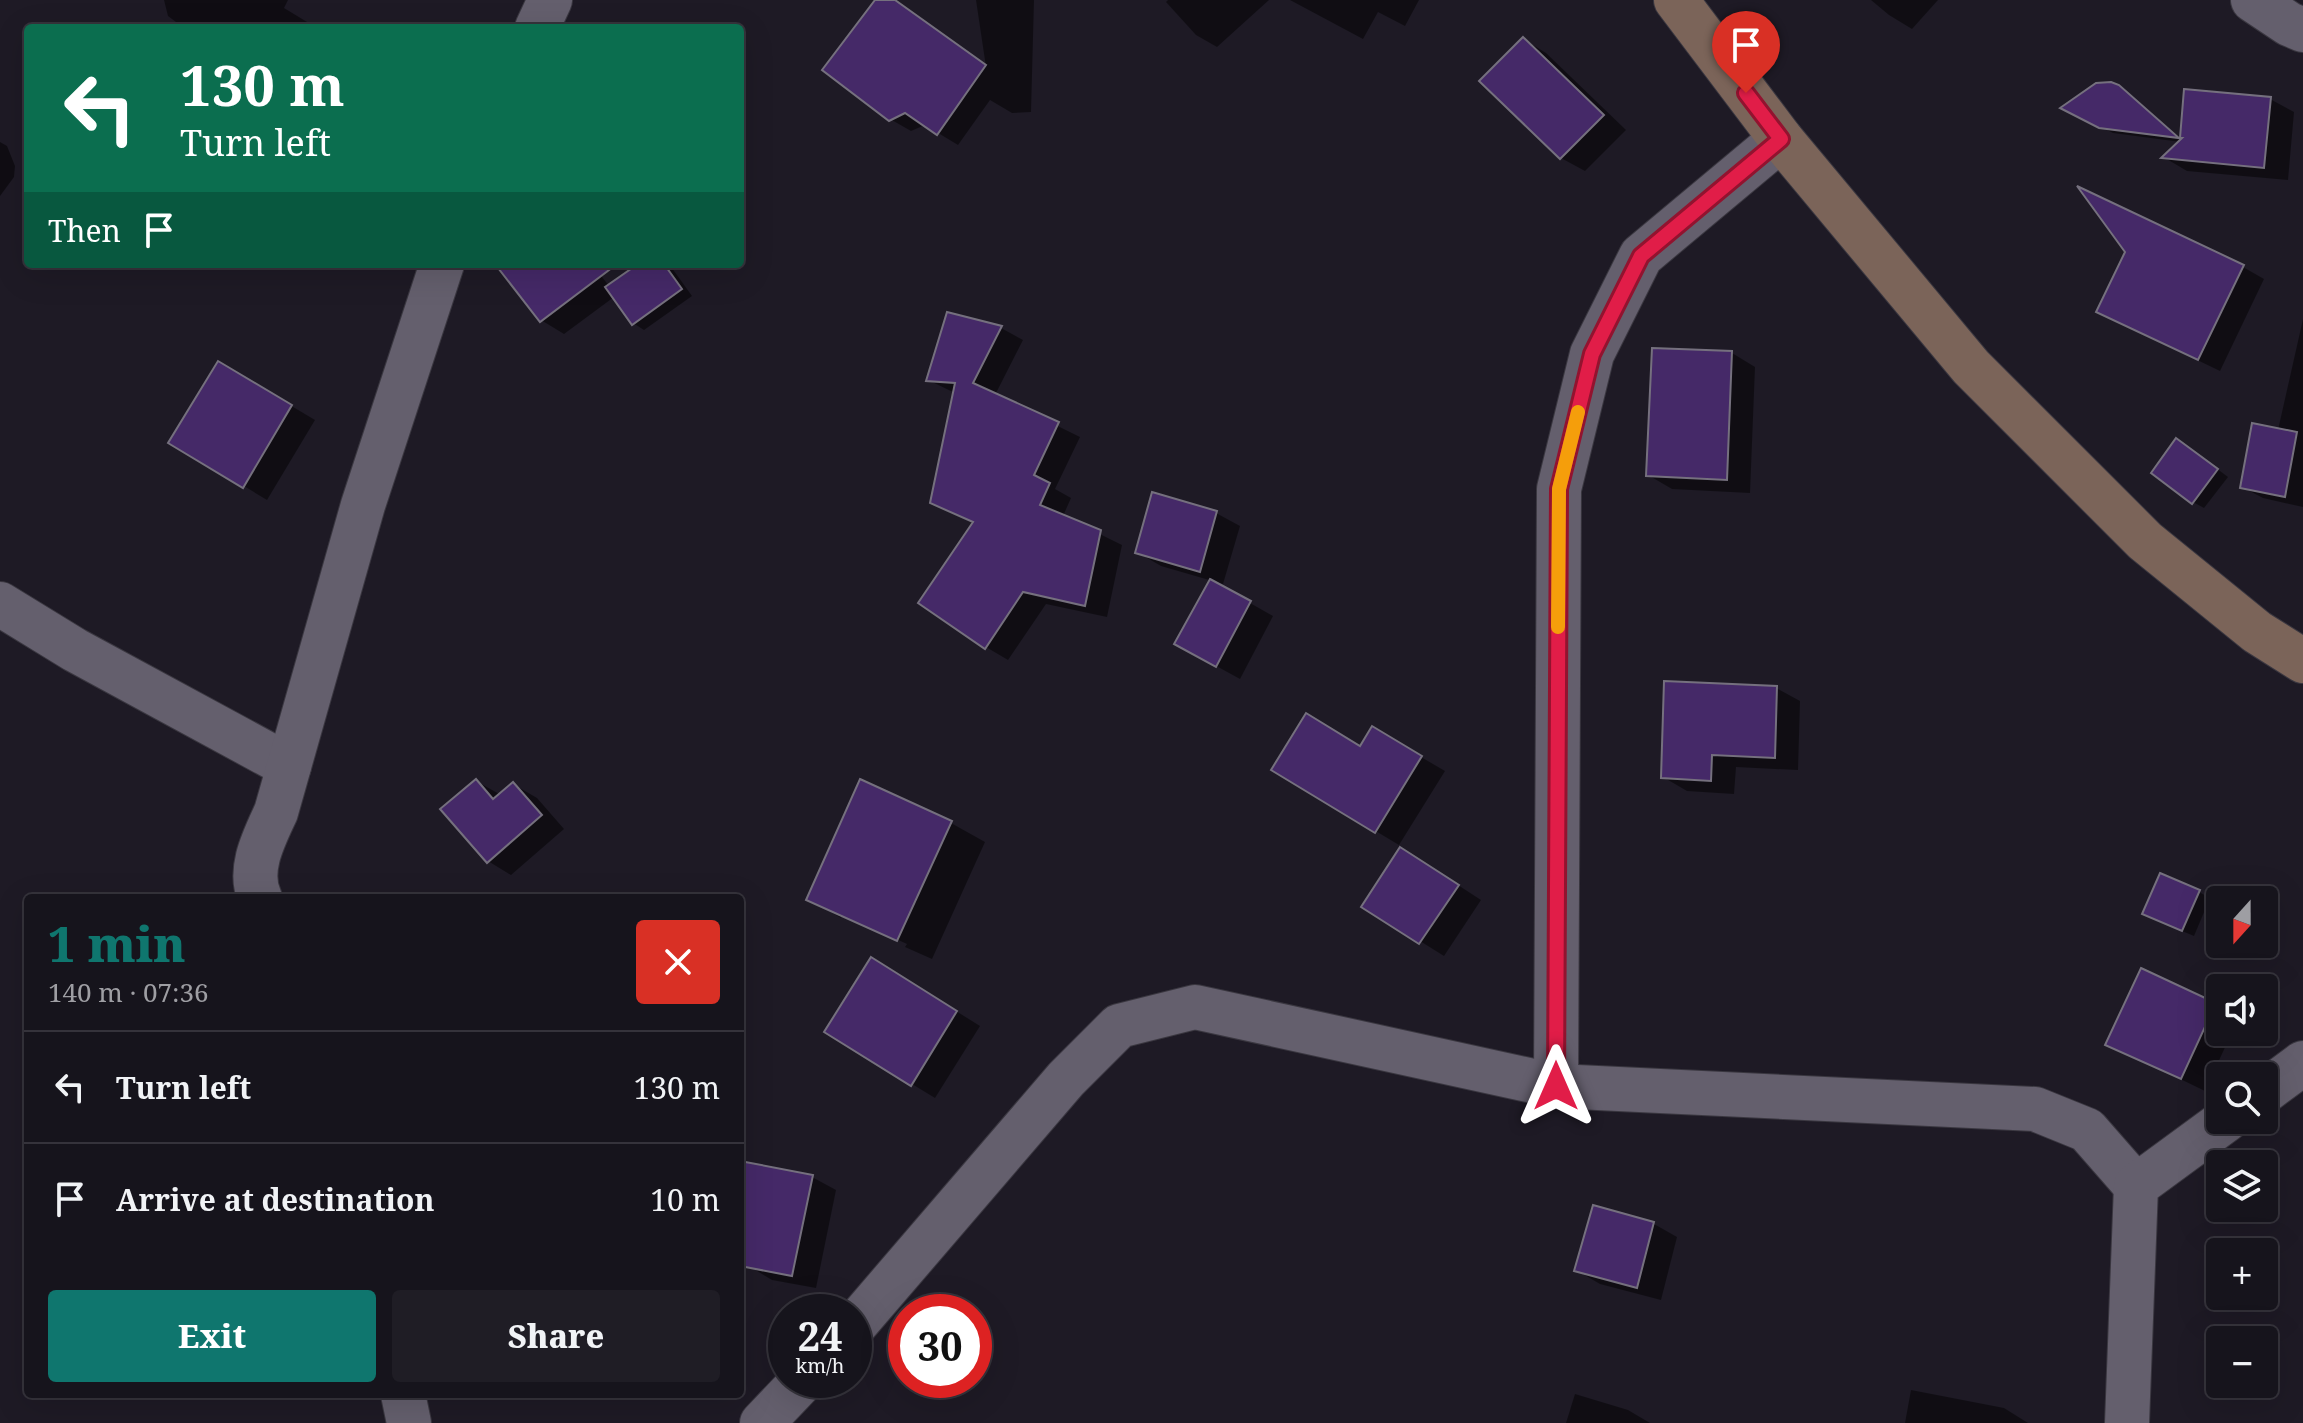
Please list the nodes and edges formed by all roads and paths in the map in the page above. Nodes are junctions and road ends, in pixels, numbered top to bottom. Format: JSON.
{"nodes":[{"id":1,"x":550,"y":0,"type":"edge"},
{"id":2,"x":1676,"y":0,"type":"edge"},
{"id":3,"x":2253,"y":0,"type":"edge"},
{"id":4,"x":539,"y":24,"type":"edge"},
{"id":5,"x":2303,"y":30,"type":"edge"},
{"id":6,"x":1781,"y":139,"type":"junction"},
{"id":7,"x":441,"y":268,"type":"edge"},
{"id":8,"x":0,"y":604,"type":"edge"},
{"id":9,"x":2303,"y":661,"type":"edge"},
{"id":10,"x":289,"y":766,"type":"junction"},
{"id":11,"x":258,"y":894,"type":"edge"},
{"id":12,"x":2303,"y":1063,"type":"edge"},
{"id":13,"x":2278,"y":1082,"type":"edge"},
{"id":14,"x":1556,"y":1086,"type":"junction"},
{"id":15,"x":2207,"y":1134,"type":"edge"},
{"id":16,"x":2136,"y":1186,"type":"junction"},
{"id":17,"x":872,"y":1305,"type":"edge"},
{"id":18,"x":404,"y":1398,"type":"edge"},
{"id":19,"x":786,"y":1398,"type":"edge"},
{"id":20,"x":409,"y":1423,"type":"edge"},
{"id":21,"x":762,"y":1423,"type":"edge"},
{"id":22,"x":2127,"y":1423,"type":"edge"}],
"edges":[{"from":1,"to":4,"type":"street"},
{"from":2,"to":6,"type":"street"},
{"from":3,"to":5,"type":"street"},
{"from":6,"to":9,"type":"street"},
{"from":6,"to":14,"type":"street"},
{"from":7,"to":10,"type":"street"},
{"from":8,"to":10,"type":"street"},
{"from":10,"to":11,"type":"street"},
{"from":12,"to":13,"type":"street"},
{"from":14,"to":16,"type":"street"},
{"from":14,"to":17,"type":"street"},
{"from":15,"to":16,"type":"street"},
{"from":16,"to":22,"type":"street"},
{"from":18,"to":20,"type":"street"},
{"from":19,"to":21,"type":"street"}]}
